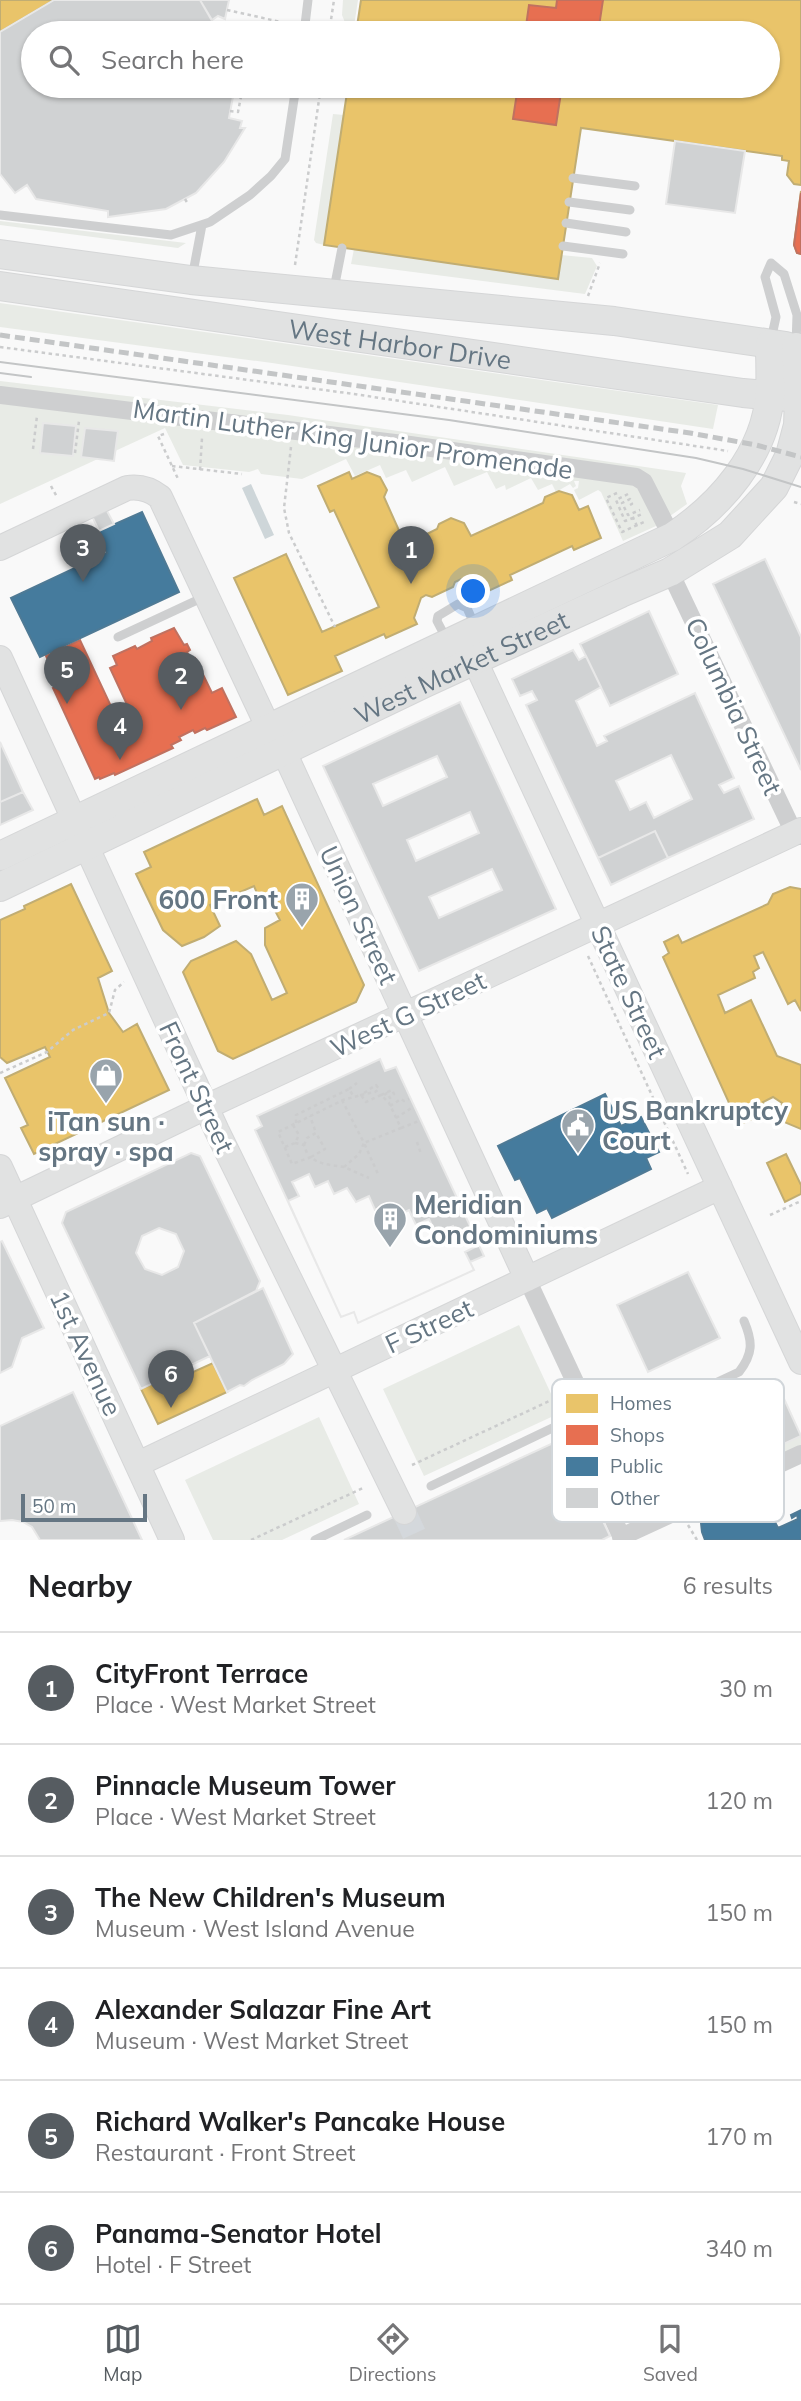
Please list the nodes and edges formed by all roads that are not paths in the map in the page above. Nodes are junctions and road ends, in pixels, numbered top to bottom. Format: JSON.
{"nodes":[{"id":1,"x":308,"y":0,"type":"edge"},
{"id":2,"x":305,"y":21,"type":"edge"},
{"id":3,"x":294,"y":98,"type":"edge"},
{"id":4,"x":573,"y":177,"type":"dead end"},
{"id":5,"x":635,"y":186,"type":"dead end"},
{"id":6,"x":569,"y":202,"type":"dead end"},
{"id":7,"x":629,"y":209,"type":"dead end"},
{"id":8,"x":0,"y":215,"type":"edge"},
{"id":9,"x":566,"y":223,"type":"dead end"},
{"id":10,"x":202,"y":225,"type":"junction"},
{"id":11,"x":626,"y":232,"type":"dead end"},
{"id":12,"x":563,"y":246,"type":"dead end"},
{"id":13,"x":342,"y":248,"type":"dead end"},
{"id":14,"x":0,"y":254,"type":"edge"},
{"id":15,"x":623,"y":254,"type":"dead end"},
{"id":16,"x":191,"y":280,"type":"junction"},
{"id":17,"x":0,"y":286,"type":"edge"},
{"id":18,"x":333,"y":294,"type":"junction"},
{"id":19,"x":789,"y":346,"type":"edge"},
{"id":20,"x":0,"y":395,"type":"edge"},
{"id":21,"x":770,"y":395,"type":"junction"},
{"id":22,"x":800,"y":399,"type":"edge"},
{"id":23,"x":666,"y":526,"type":"junction"},
{"id":24,"x":0,"y":548,"type":"edge"},
{"id":25,"x":670,"y":572,"type":"junction"},
{"id":26,"x":208,"y":596,"type":"junction"},
{"id":27,"x":538,"y":602,"type":"junction"},
{"id":28,"x":477,"y":629,"type":"junction"},
{"id":29,"x":118,"y":637,"type":"dead end"},
{"id":30,"x":0,"y":658,"type":"edge"},
{"id":31,"x":475,"y":661,"type":"junction"},
{"id":32,"x":440,"y":676,"type":"junction"},
{"id":33,"x":276,"y":741,"type":"junction"},
{"id":34,"x":799,"y":833,"type":"edge"},
{"id":35,"x":80,"y":834,"type":"junction"},
{"id":36,"x":0,"y":856,"type":"edge"},
{"id":37,"x":0,"y":887,"type":"edge"},
{"id":38,"x":598,"y":925,"type":"junction"},
{"id":39,"x":405,"y":1015,"type":"junction"},
{"id":40,"x":206,"y":1107,"type":"junction"},
{"id":41,"x":0,"y":1167,"type":"edge"},
{"id":42,"x":720,"y":1187,"type":"junction"},
{"id":43,"x":8,"y":1202,"type":"edge"},
{"id":44,"x":527,"y":1279,"type":"junction"},
{"id":45,"x":744,"y":1321,"type":"dead end"},
{"id":46,"x":801,"y":1362,"type":"edge"},
{"id":47,"x":336,"y":1370,"type":"junction"},
{"id":48,"x":573,"y":1379,"type":"edge"},
{"id":49,"x":724,"y":1379,"type":"edge"},
{"id":50,"x":552,"y":1428,"type":"edge"},
{"id":51,"x":801,"y":1454,"type":"edge"},
{"id":52,"x":784,"y":1462,"type":"edge"},
{"id":53,"x":138,"y":1464,"type":"junction"},
{"id":54,"x":431,"y":1486,"type":"dead end"},
{"id":55,"x":404,"y":1512,"type":"tunnel mouth"},
{"id":56,"x":368,"y":1516,"type":"dead end"},
{"id":57,"x":615,"y":1522,"type":"edge"},
{"id":58,"x":658,"y":1522,"type":"edge"},
{"id":59,"x":622,"y":1539,"type":"edge"},
{"id":60,"x":172,"y":1540,"type":"edge"},
{"id":61,"x":315,"y":1540,"type":"edge"}],
"edges":[{"from":1,"to":2,"type":"lane"},
{"from":3,"to":10,"type":"lane"},
{"from":4,"to":5,"type":"lane"},
{"from":6,"to":7,"type":"lane"},
{"from":8,"to":10,"type":"lane"},
{"from":9,"to":11,"type":"lane"},
{"from":10,"to":16,"type":"lane"},
{"from":12,"to":15,"type":"lane"},
{"from":13,"to":18,"type":"lane"},
{"from":14,"to":16,"type":"main road","name":"West Harbor Drive"},
{"from":16,"to":18,"type":"main road","name":"West Harbor Drive"},
{"from":17,"to":21,"type":"main road","name":"West Harbor Drive"},
{"from":18,"to":19,"type":"main road","name":"West Harbor Drive"},
{"from":19,"to":19,"type":"lane"},
{"from":19,"to":21,"type":"main road","name":"West Market Street"},
{"from":19,"to":22,"type":"main road","name":"West Market Street"},
{"from":20,"to":23,"type":"street","name":"Martin Luther King Junior Promenade"},
{"from":21,"to":22,"type":"main road","name":"West Harbor Drive"},
{"from":21,"to":23,"type":"main road","name":"West Market Street"},
{"from":22,"to":25,"type":"main road","name":"West Market Street"},
{"from":23,"to":27,"type":"main road","name":"West Market Street"},
{"from":24,"to":26,"type":"street","name":"Union Street"},
{"from":25,"to":31,"type":"main road","name":"West Market Street"},
{"from":25,"to":34,"type":"street","name":"Columbia Street"},
{"from":26,"to":29,"type":"lane"},
{"from":26,"to":33,"type":"street","name":"Union Street"},
{"from":27,"to":28,"type":"main road","name":"West Market Street"},
{"from":27,"to":31,"type":"main road"},
{"from":28,"to":32,"type":"main road"},
{"from":28,"to":33,"type":"main road","name":"West Market Street"},
{"from":30,"to":35,"type":"street","name":"Front Street"},
{"from":31,"to":32,"type":"main road","name":"West Market Street"},
{"from":31,"to":38,"type":"street","name":"State Street"},
{"from":32,"to":33,"type":"main road","name":"West Market Street"},
{"from":33,"to":35,"type":"main road","name":"West Market Street"},
{"from":33,"to":39,"type":"street","name":"Union Street"},
{"from":34,"to":38,"type":"street","name":"West G Street"},
{"from":35,"to":36,"type":"main road","name":"West Market Street"},
{"from":35,"to":37,"type":"main road","name":"West Market Street"},
{"from":35,"to":40,"type":"street","name":"Front Street"},
{"from":38,"to":39,"type":"street","name":"West G Street"},
{"from":38,"to":42,"type":"street","name":"State Street"},
{"from":39,"to":40,"type":"street","name":"West G Street"},
{"from":39,"to":44,"type":"street","name":"Union Street"},
{"from":40,"to":43,"type":"street","name":"West G Street"},
{"from":40,"to":47,"type":"street","name":"Front Street"},
{"from":41,"to":43,"type":"street","name":"1st Avenue"},
{"from":42,"to":44,"type":"street","name":"F Street"},
{"from":42,"to":46,"type":"street","name":"State Street"},
{"from":43,"to":53,"type":"street","name":"1st Avenue"},
{"from":44,"to":47,"type":"street","name":"F Street"},
{"from":44,"to":48,"type":"street","name":"Union Street"},
{"from":45,"to":49,"type":"lane"},
{"from":47,"to":53,"type":"street","name":"F Street"},
{"from":47,"to":55,"type":"street","name":"Front Street"},
{"from":50,"to":54,"type":"lane"},
{"from":51,"to":52,"type":"street"},
{"from":53,"to":60,"type":"street","name":"1st Avenue"},
{"from":56,"to":61,"type":"lane"},
{"from":57,"to":59,"type":"street","name":"Union Street"},
{"from":58,"to":59,"type":"street"}]}
